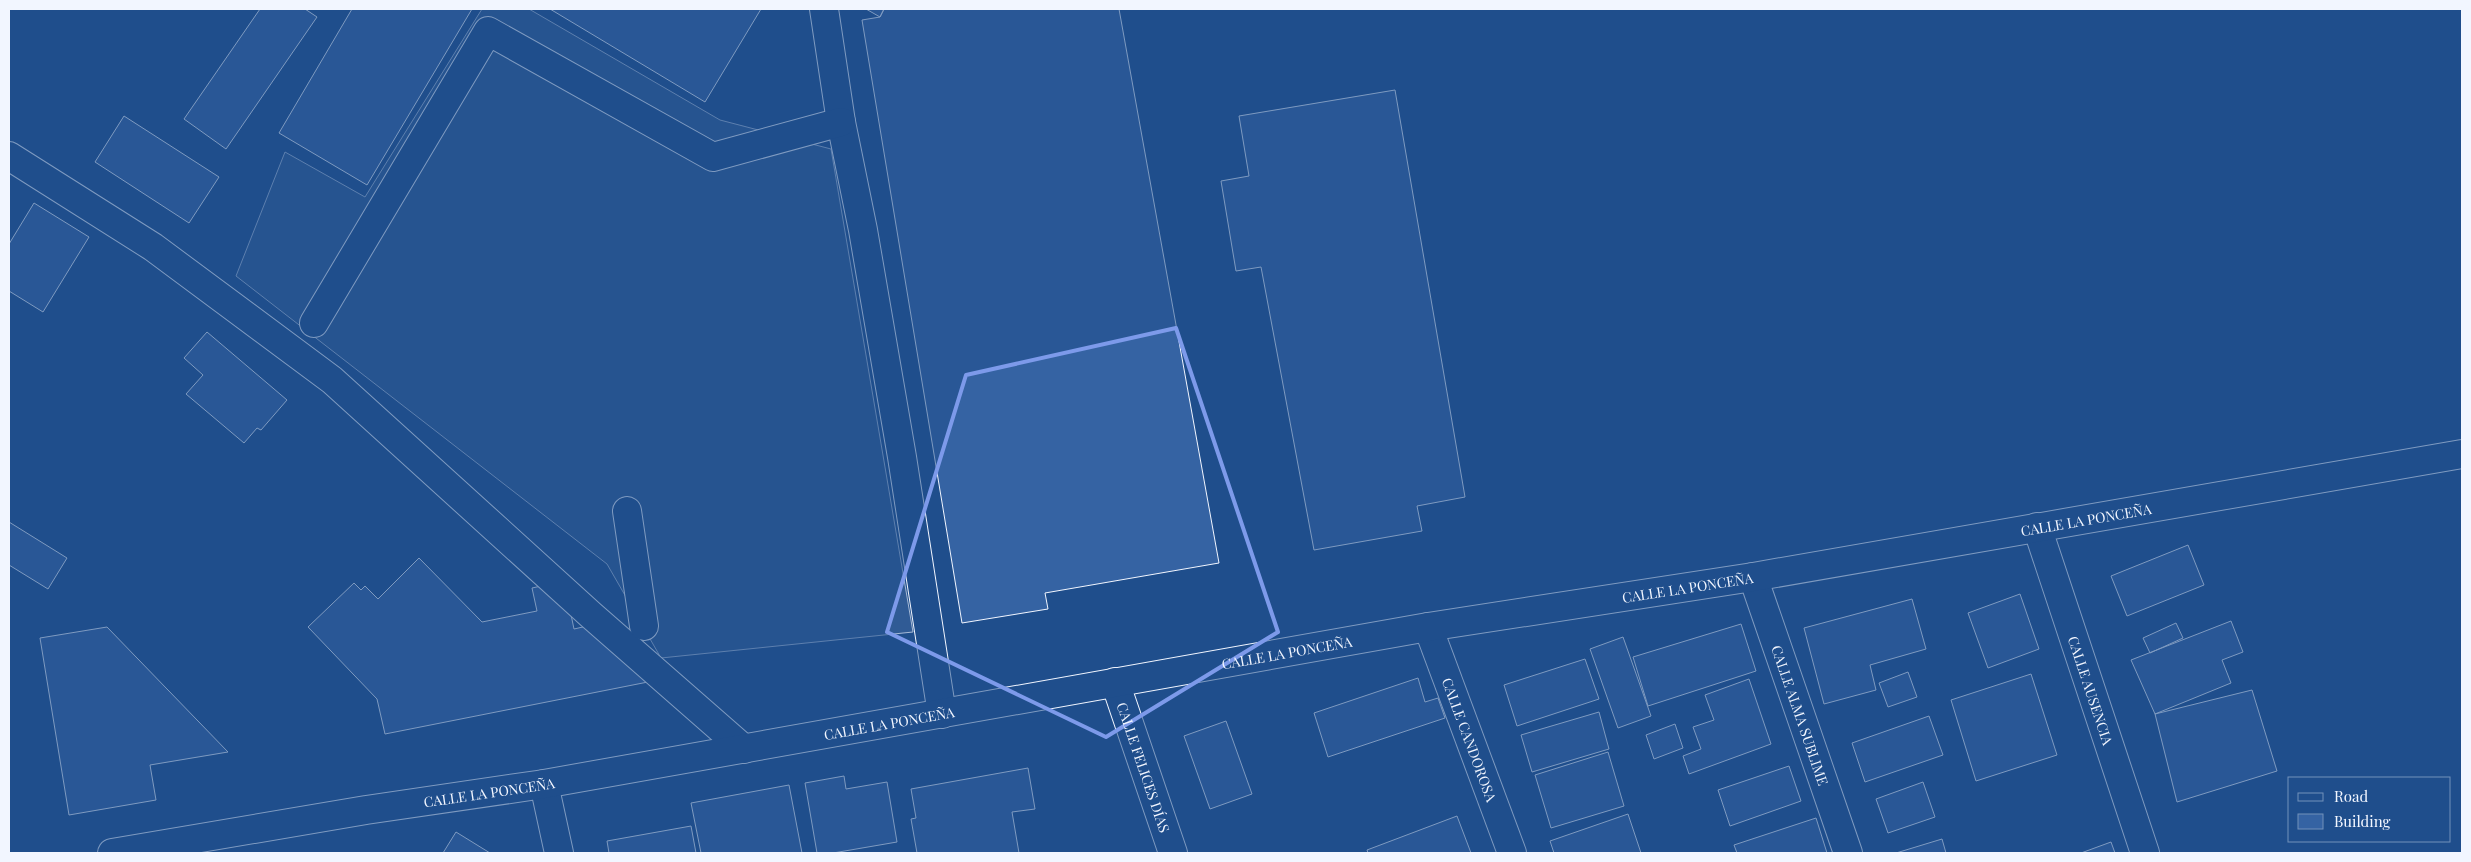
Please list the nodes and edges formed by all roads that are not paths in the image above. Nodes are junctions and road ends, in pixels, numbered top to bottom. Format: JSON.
{"nodes":[{"id":1,"x":824,"y":9,"type":"edge"},
{"id":2,"x":841,"y":122,"type":"junction"},
{"id":3,"x":9,"y":156,"type":"edge"},
{"id":4,"x":314,"y":323,"type":"dead end"},
{"id":5,"x":2462,"y":454,"type":"edge"},
{"id":6,"x":627,"y":511,"type":"dead end"},
{"id":7,"x":2037,"y":527,"type":"junction"},
{"id":8,"x":1753,"y":577,"type":"junction"},
{"id":9,"x":644,"y":626,"type":"dead end"},
{"id":10,"x":1428,"y":627,"type":"junction"},
{"id":11,"x":1115,"y":682,"type":"junction"},
{"id":12,"x":942,"y":714,"type":"junction"},
{"id":13,"x":744,"y":749,"type":"junction"},
{"id":14,"x":544,"y":784,"type":"junction"},
{"id":15,"x":112,"y":853,"type":"edge"},
{"id":16,"x":559,"y":853,"type":"edge"},
{"id":17,"x":1174,"y":853,"type":"edge"},
{"id":18,"x":1512,"y":853,"type":"edge"},
{"id":19,"x":1848,"y":853,"type":"edge"},
{"id":20,"x":2145,"y":853,"type":"edge"}],
"edges":[{"from":1,"to":2,"type":"main road"},
{"from":2,"to":4,"type":"main road"},
{"from":2,"to":12,"type":"main road"},
{"from":3,"to":13,"type":"main road"},
{"from":5,"to":7,"type":"main road","name":"CALLE LA PONCEÑA"},
{"from":6,"to":9,"type":"main road"},
{"from":7,"to":8,"type":"main road","name":"CALLE LA PONCEÑA"},
{"from":7,"to":20,"type":"main road","name":"CALLE AUSENCIA"},
{"from":8,"to":10,"type":"main road","name":"CALLE LA PONCEÑA"},
{"from":8,"to":19,"type":"main road","name":"CALLE ALMA SUBLIME"},
{"from":10,"to":11,"type":"main road","name":"CALLE LA PONCEÑA"},
{"from":10,"to":18,"type":"main road","name":"CALLE CANDOROSA"},
{"from":11,"to":12,"type":"main road","name":"CALLE LA PONCEÑA"},
{"from":11,"to":17,"type":"main road","name":"CALLE FELICES DÍAS"},
{"from":12,"to":13,"type":"main road","name":"CALLE LA PONCEÑA"},
{"from":13,"to":14,"type":"main road","name":"CALLE LA PONCEÑA"},
{"from":14,"to":15,"type":"main road","name":"CALLE LA PONCEÑA"},
{"from":14,"to":16,"type":"main road"}]}
